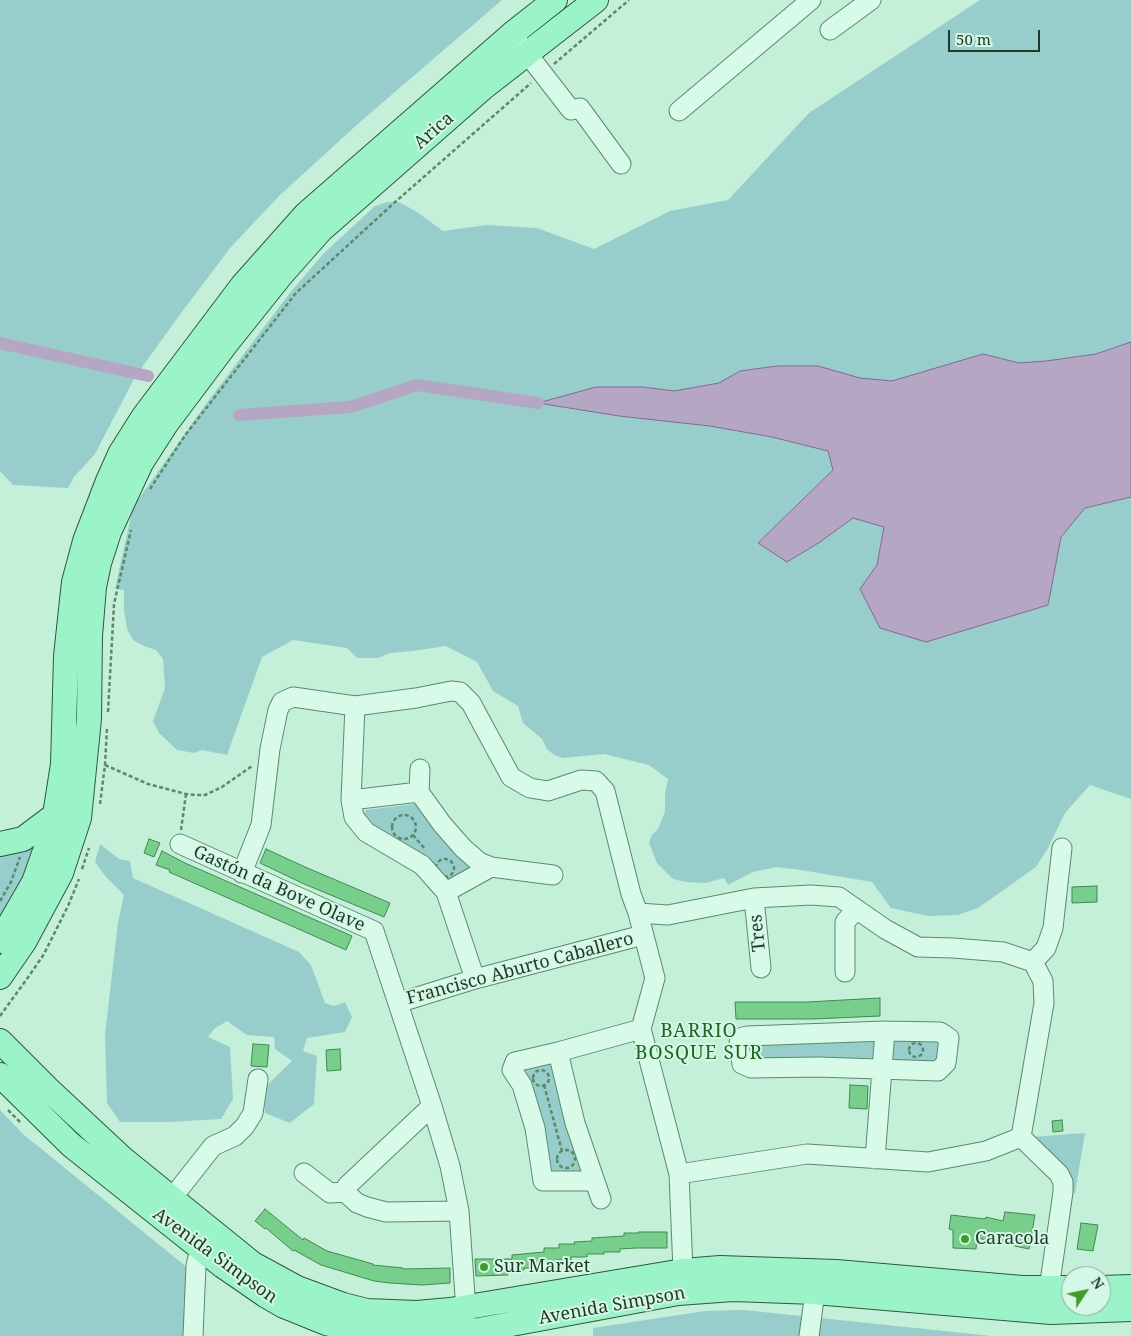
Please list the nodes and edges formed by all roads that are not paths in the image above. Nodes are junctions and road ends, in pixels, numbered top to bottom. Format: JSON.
{"nodes":[{"id":1,"x":555,"y":0,"type":"edge"},
{"id":2,"x":596,"y":0,"type":"edge"},
{"id":3,"x":811,"y":0,"type":"edge"},
{"id":4,"x":871,"y":0,"type":"edge"},
{"id":5,"x":830,"y":30,"type":"dead end"},
{"id":6,"x":512,"y":34,"type":"junction"},
{"id":7,"x":526,"y":53,"type":"junction"},
{"id":8,"x":679,"y":111,"type":"dead end"},
{"id":9,"x":621,"y":164,"type":"dead end"},
{"id":10,"x":274,"y":265,"type":"junction"},
{"id":11,"x":84,"y":584,"type":"junction"},
{"id":12,"x":355,"y":706,"type":"junction"},
{"id":13,"x":420,"y":768,"type":"dead end"},
{"id":14,"x":419,"y":792,"type":"junction"},
{"id":15,"x":351,"y":800,"type":"junction"},
{"id":16,"x":55,"y":815,"type":"junction"},
{"id":17,"x":0,"y":844,"type":"edge"},
{"id":18,"x":180,"y":844,"type":"road end"},
{"id":19,"x":1062,"y":848,"type":"dead end"},
{"id":20,"x":491,"y":867,"type":"junction"},
{"id":21,"x":242,"y":873,"type":"junction"},
{"id":22,"x":553,"y":875,"type":"dead end"},
{"id":23,"x":446,"y":892,"type":"junction"},
{"id":24,"x":754,"y":898,"type":"junction"},
{"id":25,"x":856,"y":910,"type":"junction"},
{"id":26,"x":638,"y":913,"type":"junction"},
{"id":27,"x":642,"y":935,"type":"junction"},
{"id":28,"x":0,"y":941,"type":"edge"},
{"id":29,"x":1033,"y":962,"type":"junction"},
{"id":30,"x":761,"y":968,"type":"dead end"},
{"id":31,"x":845,"y":972,"type":"dead end"},
{"id":32,"x":0,"y":977,"type":"edge"},
{"id":33,"x":474,"y":979,"type":"junction"},
{"id":34,"x":398,"y":1002,"type":"junction"},
{"id":35,"x":641,"y":1029,"type":"junction"},
{"id":36,"x":884,"y":1031,"type":"junction"},
{"id":37,"x":0,"y":1041,"type":"edge"},
{"id":38,"x":558,"y":1052,"type":"junction"},
{"id":39,"x":881,"y":1070,"type":"junction"},
{"id":40,"x":0,"y":1075,"type":"edge"},
{"id":41,"x":258,"y":1080,"type":"dead end"},
{"id":42,"x":432,"y":1106,"type":"junction"},
{"id":43,"x":1021,"y":1137,"type":"junction"},
{"id":44,"x":874,"y":1159,"type":"junction"},
{"id":45,"x":304,"y":1173,"type":"dead end"},
{"id":46,"x":679,"y":1174,"type":"junction"},
{"id":47,"x":346,"y":1192,"type":"junction"},
{"id":48,"x":172,"y":1198,"type":"junction"},
{"id":49,"x":459,"y":1211,"type":"junction"},
{"id":50,"x":207,"y":1239,"type":"junction"},
{"id":51,"x":687,"y":1281,"type":"junction"},
{"id":52,"x":1131,"y":1287,"type":"edge"},
{"id":53,"x":1060,"y":1288,"type":"edge"},
{"id":54,"x":1111,"y":1288,"type":"edge"},
{"id":55,"x":815,"y":1292,"type":"junction"},
{"id":56,"x":464,"y":1308,"type":"junction"},
{"id":57,"x":1131,"y":1309,"type":"edge"},
{"id":58,"x":373,"y":1333,"type":"junction"},
{"id":59,"x":193,"y":1336,"type":"edge"},
{"id":60,"x":809,"y":1336,"type":"edge"}],
"edges":[{"from":1,"to":6,"type":"main road","name":"Arica"},
{"from":2,"to":7,"type":"main road","name":"Arica"},
{"from":3,"to":8,"type":"street"},
{"from":4,"to":5,"type":"street"},
{"from":6,"to":7,"type":"street"},
{"from":6,"to":10,"type":"main road","name":"Arica"},
{"from":7,"to":9,"type":"street"},
{"from":7,"to":10,"type":"main road","name":"Arica"},
{"from":10,"to":11,"type":"main road"},
{"from":11,"to":16,"type":"main road"},
{"from":11,"to":32,"type":"main road"},
{"from":12,"to":15,"type":"street"},
{"from":12,"to":21,"type":"street"},
{"from":12,"to":26,"type":"street"},
{"from":13,"to":14,"type":"street"},
{"from":14,"to":15,"type":"street"},
{"from":14,"to":20,"type":"street"},
{"from":15,"to":23,"type":"street"},
{"from":16,"to":17,"type":"main road"},
{"from":16,"to":28,"type":"main road"},
{"from":18,"to":21,"type":"street","name":"Gastón da Bove Olave"},
{"from":19,"to":29,"type":"street"},
{"from":20,"to":22,"type":"street"},
{"from":20,"to":23,"type":"street"},
{"from":21,"to":34,"type":"street","name":"Gastón da Bove Olave"},
{"from":23,"to":33,"type":"street"},
{"from":24,"to":25,"type":"street"},
{"from":24,"to":26,"type":"street"},
{"from":24,"to":30,"type":"street","name":"Tres"},
{"from":25,"to":29,"type":"street"},
{"from":25,"to":31,"type":"street"},
{"from":26,"to":27,"type":"street"},
{"from":27,"to":33,"type":"street","name":"Francisco Aburto Caballero"},
{"from":27,"to":35,"type":"street"},
{"from":29,"to":43,"type":"street"},
{"from":33,"to":34,"type":"street","name":"Francisco Aburto Caballero"},
{"from":34,"to":42,"type":"street","name":"Gastón da Bove Olave"},
{"from":35,"to":38,"type":"street"},
{"from":35,"to":46,"type":"street"},
{"from":36,"to":39,"type":"street"},
{"from":36,"to":39,"type":"street"},
{"from":36,"to":39,"type":"street"},
{"from":37,"to":48,"type":"main road","name":"Avenida Simpson"},
{"from":38,"to":38,"type":"street"},
{"from":39,"to":44,"type":"street"},
{"from":40,"to":50,"type":"main road","name":"Avenida Simpson"},
{"from":41,"to":48,"type":"street"},
{"from":42,"to":47,"type":"street"},
{"from":42,"to":49,"type":"street","name":"Gastón da Bove Olave"},
{"from":43,"to":44,"type":"street"},
{"from":43,"to":53,"type":"street"},
{"from":44,"to":46,"type":"street"},
{"from":45,"to":47,"type":"street"},
{"from":46,"to":51,"type":"street"},
{"from":47,"to":49,"type":"street"},
{"from":48,"to":50,"type":"main road","name":"Avenida Simpson"},
{"from":49,"to":56,"type":"street","name":"Gastón da Bove Olave"},
{"from":50,"to":56,"type":"main road","name":"Avenida Simpson"},
{"from":50,"to":58,"type":"main road","name":"Avenida Simpson"},
{"from":50,"to":59,"type":"street"},
{"from":51,"to":53,"type":"main road","name":"Avenida Simpson"},
{"from":51,"to":55,"type":"main road","name":"Avenida Simpson"},
{"from":51,"to":56,"type":"main road","name":"Avenida Simpson"},
{"from":51,"to":58,"type":"main road","name":"Avenida Simpson"},
{"from":52,"to":54,"type":"main road"},
{"from":55,"to":57,"type":"main road","name":"Avenida Simpson"},
{"from":55,"to":60,"type":"street"},
{"from":56,"to":58,"type":"main road"}]}
